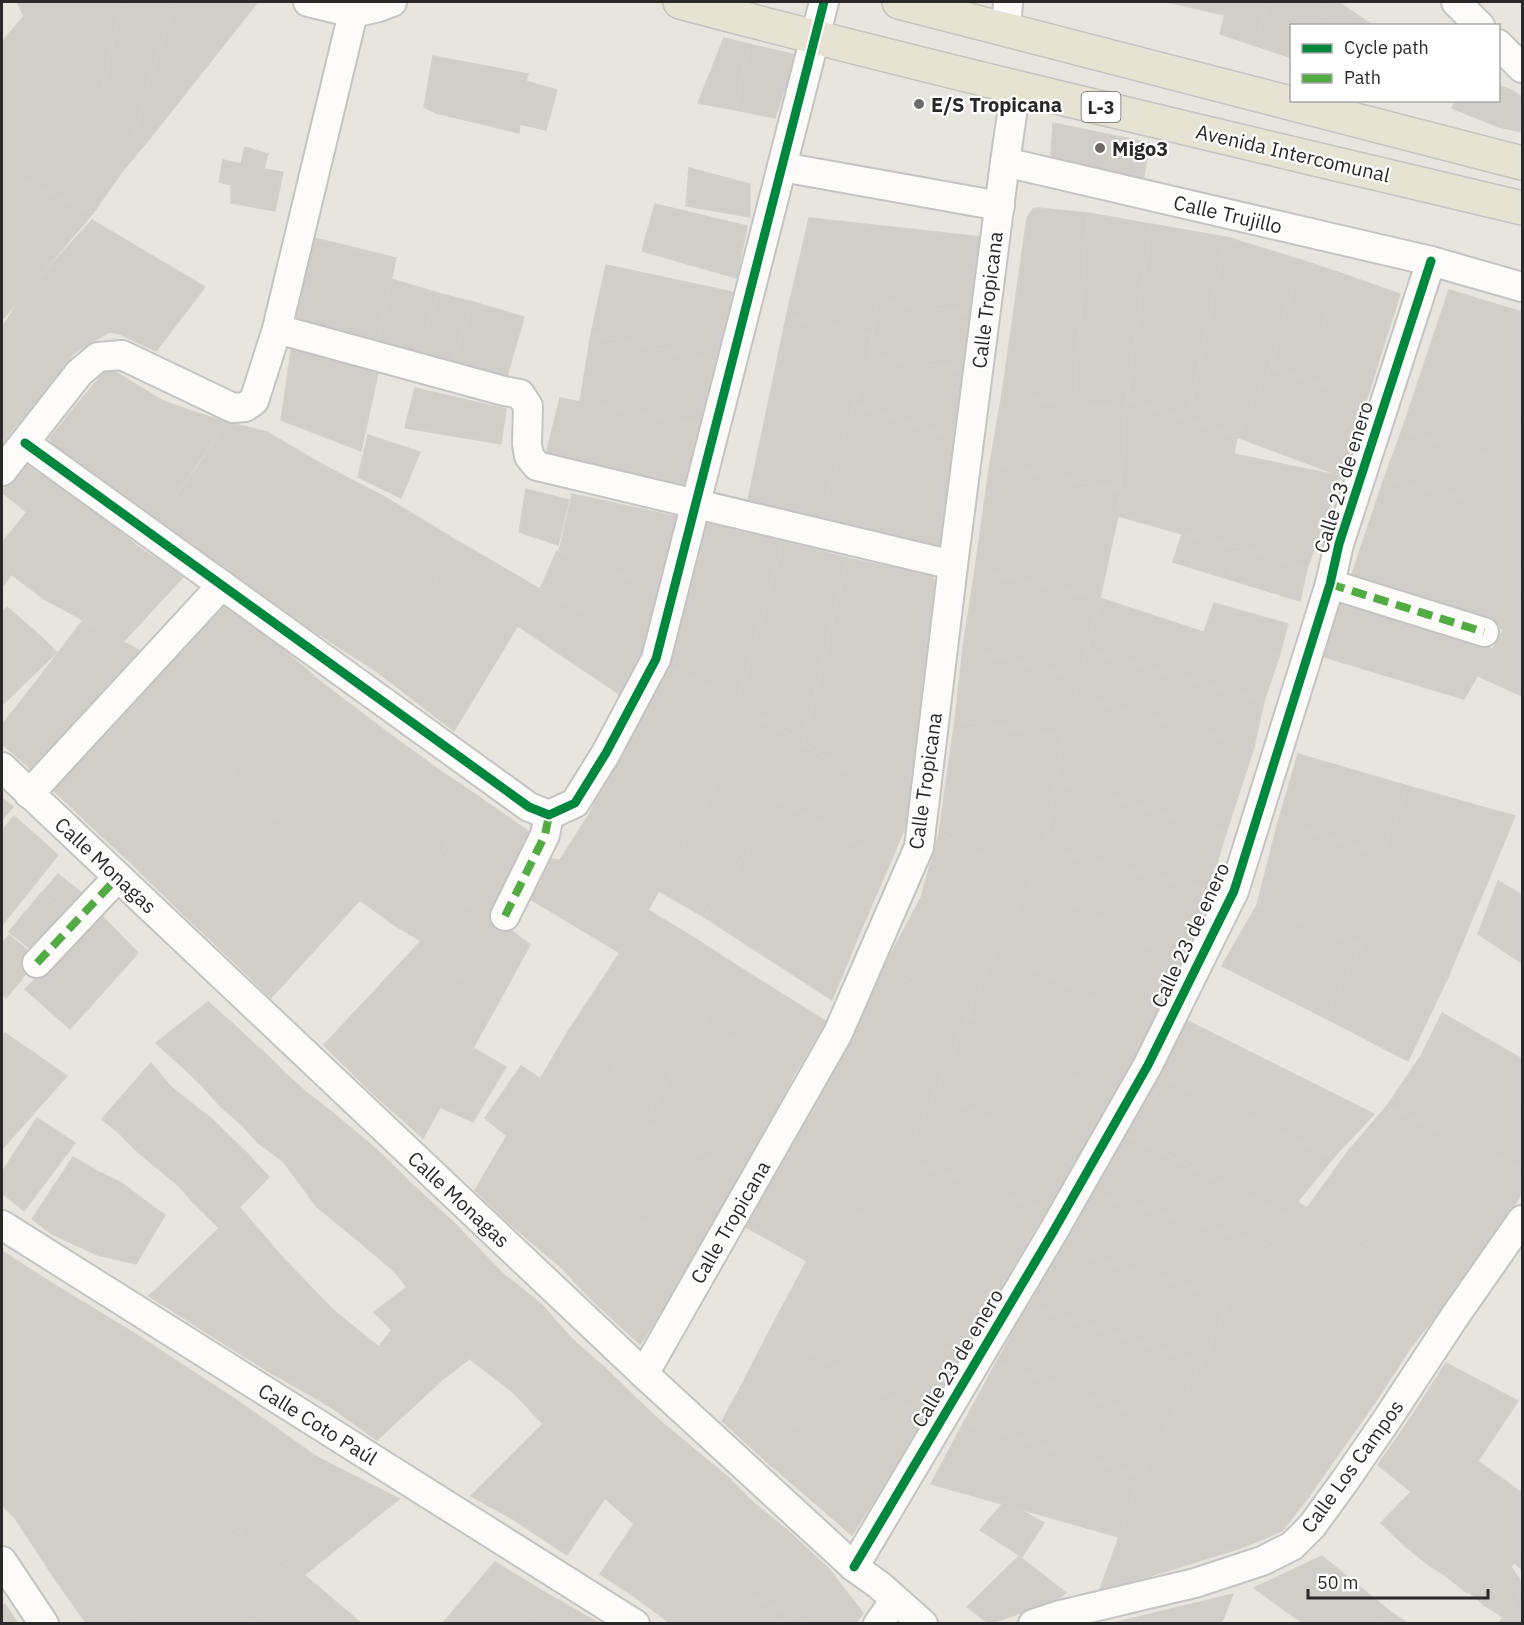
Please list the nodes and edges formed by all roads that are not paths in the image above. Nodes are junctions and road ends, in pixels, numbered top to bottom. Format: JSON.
{"nodes":[{"id":1,"x":308,"y":2,"type":"edge"},
{"id":2,"x":392,"y":2,"type":"edge"},
{"id":3,"x":680,"y":2,"type":"edge"},
{"id":4,"x":824,"y":2,"type":"edge"},
{"id":5,"x":899,"y":2,"type":"edge"},
{"id":6,"x":1456,"y":2,"type":"edge"},
{"id":7,"x":353,"y":13,"type":"junction"},
{"id":8,"x":1007,"y":16,"type":"edge"},
{"id":9,"x":1478,"y":24,"type":"edge"},
{"id":10,"x":815,"y":38,"type":"junction"},
{"id":11,"x":1500,"y":46,"type":"edge"},
{"id":12,"x":1522,"y":68,"type":"edge"},
{"id":13,"x":1016,"y":87,"type":"junction"},
{"id":14,"x":1290,"y":97,"type":"edge"},
{"id":15,"x":1308,"y":102,"type":"edge"},
{"id":16,"x":1005,"y":162,"type":"junction"},
{"id":17,"x":1522,"y":163,"type":"edge"},
{"id":18,"x":782,"y":167,"type":"junction"},
{"id":19,"x":1000,"y":206,"type":"junction"},
{"id":20,"x":1522,"y":208,"type":"edge"},
{"id":21,"x":1431,"y":261,"type":"junction"},
{"id":22,"x":1522,"y":287,"type":"edge"},
{"id":23,"x":277,"y":329,"type":"junction"},
{"id":24,"x":25,"y":443,"type":"junction"},
{"id":25,"x":2,"y":471,"type":"edge"},
{"id":26,"x":696,"y":504,"type":"junction"},
{"id":27,"x":953,"y":565,"type":"junction"},
{"id":28,"x":1330,"y":584,"type":"junction"},
{"id":29,"x":222,"y":585,"type":"junction"},
{"id":30,"x":1484,"y":632,"type":"dead end"},
{"id":31,"x":2,"y":767,"type":"edge"},
{"id":32,"x":29,"y":794,"type":"junction"},
{"id":33,"x":549,"y":815,"type":"junction"},
{"id":34,"x":118,"y":877,"type":"junction"},
{"id":35,"x":505,"y":916,"type":"dead end"},
{"id":36,"x":38,"y":963,"type":"dead end"},
{"id":37,"x":1522,"y":1220,"type":"edge"},
{"id":38,"x":2,"y":1225,"type":"edge"},
{"id":39,"x":644,"y":1374,"type":"junction"},
{"id":40,"x":2,"y":1561,"type":"edge"},
{"id":41,"x":854,"y":1567,"type":"junction"},
{"id":42,"x":895,"y":1600,"type":"junction"},
{"id":43,"x":44,"y":1623,"type":"edge"},
{"id":44,"x":635,"y":1623,"type":"edge"},
{"id":45,"x":878,"y":1623,"type":"edge"},
{"id":46,"x":923,"y":1623,"type":"edge"},
{"id":47,"x":1033,"y":1623,"type":"edge"}],
"edges":[{"from":1,"to":7,"type":"street"},
{"from":2,"to":7,"type":"street"},
{"from":3,"to":10,"type":"main road","name":"Avenida Intercomunal","number":"L-3"},
{"from":4,"to":10,"type":"street"},
{"from":5,"to":8,"type":"main road"},
{"from":6,"to":9,"type":"street"},
{"from":7,"to":23,"type":"street"},
{"from":8,"to":14,"type":"main road"},
{"from":10,"to":13,"type":"main road","name":"Avenida Intercomunal","number":"L-3"},
{"from":10,"to":18,"type":"street"},
{"from":11,"to":12,"type":"street"},
{"from":13,"to":16,"type":"street"},
{"from":13,"to":20,"type":"main road","name":"Avenida Intercomunal","number":"L-3"},
{"from":15,"to":17,"type":"main road"},
{"from":16,"to":19,"type":"street","name":"Calle Tropicana"},
{"from":16,"to":21,"type":"street","name":"Calle Trujillo"},
{"from":18,"to":19,"type":"street"},
{"from":18,"to":26,"type":"street"},
{"from":19,"to":27,"type":"street","name":"Calle Tropicana"},
{"from":21,"to":22,"type":"street","name":"Calle Trujillo"},
{"from":21,"to":28,"type":"street","name":"Calle 23 de enero"},
{"from":23,"to":24,"type":"street"},
{"from":23,"to":26,"type":"street"},
{"from":24,"to":25,"type":"street"},
{"from":24,"to":29,"type":"street"},
{"from":26,"to":27,"type":"street"},
{"from":26,"to":33,"type":"street"},
{"from":27,"to":39,"type":"street","name":"Calle Tropicana"},
{"from":28,"to":30,"type":"street"},
{"from":28,"to":41,"type":"street","name":"Calle 23 de enero"},
{"from":29,"to":32,"type":"street"},
{"from":29,"to":33,"type":"street"},
{"from":31,"to":32,"type":"street","name":"Calle Monagas"},
{"from":32,"to":34,"type":"street","name":"Calle Monagas"},
{"from":33,"to":35,"type":"street"},
{"from":34,"to":36,"type":"street"},
{"from":34,"to":39,"type":"street","name":"Calle Monagas"},
{"from":37,"to":47,"type":"street","name":"Calle Los Campos"},
{"from":38,"to":44,"type":"street","name":"Calle Coto Paúl"},
{"from":39,"to":41,"type":"street","name":"Calle Monagas"},
{"from":40,"to":43,"type":"street"},
{"from":41,"to":42,"type":"street","name":"Calle Monagas"},
{"from":42,"to":45,"type":"street"},
{"from":42,"to":46,"type":"street","name":"Calle Monagas"}]}
